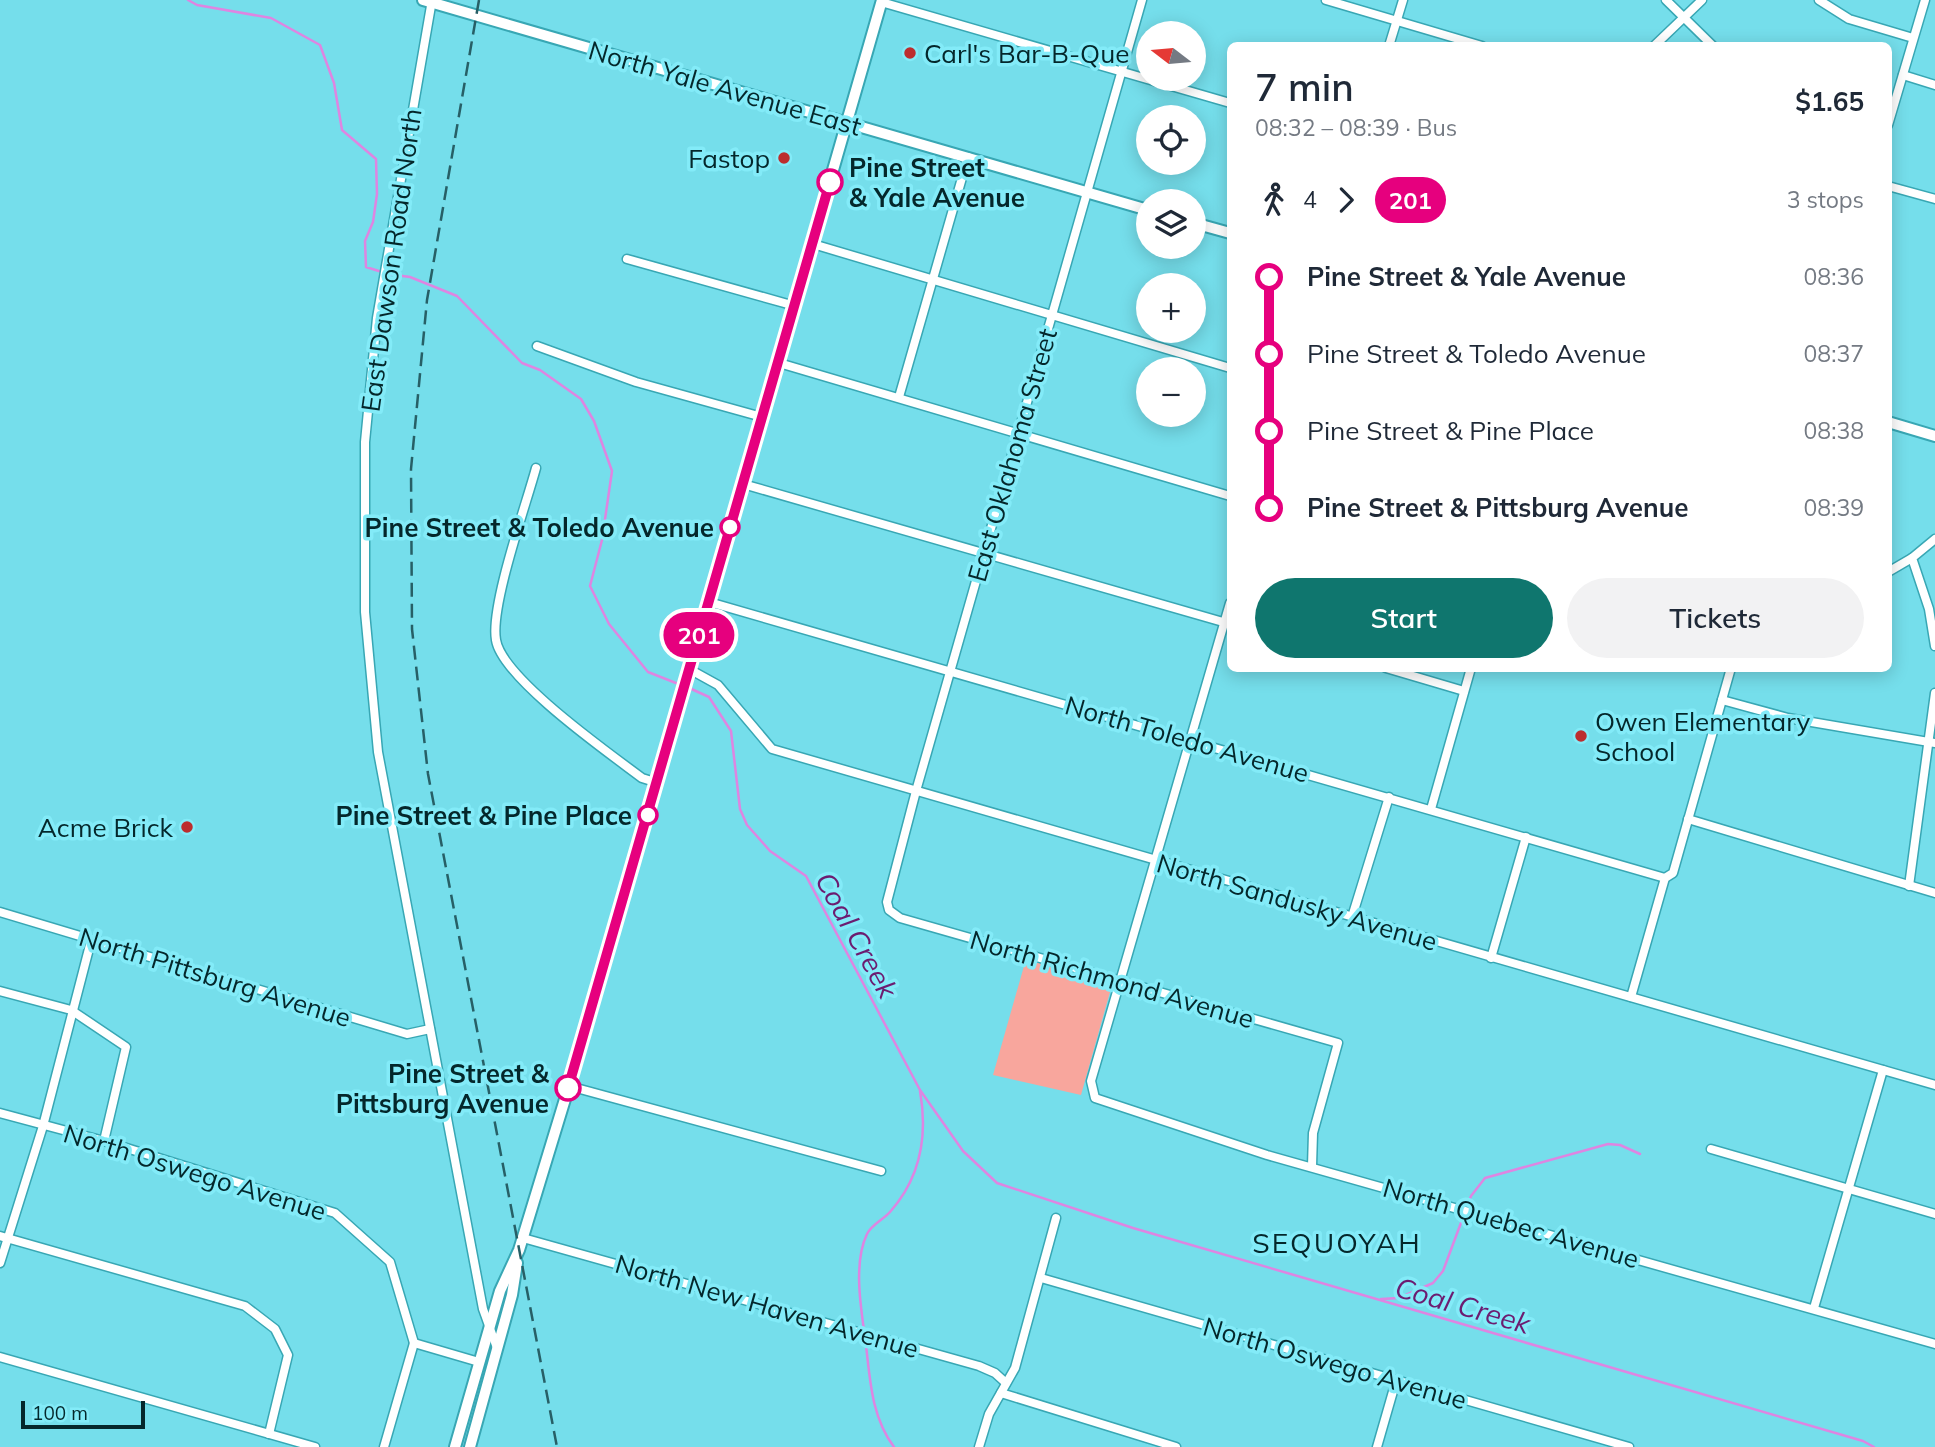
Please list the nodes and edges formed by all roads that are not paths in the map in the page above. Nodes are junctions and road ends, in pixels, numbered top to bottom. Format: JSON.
{"nodes":[{"id":1,"x":1142,"y":0,"type":"edge"},
{"id":2,"x":1326,"y":0,"type":"edge"},
{"id":3,"x":1403,"y":0,"type":"edge"},
{"id":4,"x":1666,"y":0,"type":"edge"},
{"id":5,"x":1702,"y":0,"type":"edge"},
{"id":6,"x":1819,"y":0,"type":"edge"},
{"id":7,"x":1924,"y":0,"type":"edge"},
{"id":8,"x":429,"y":1,"type":"edge"},
{"id":9,"x":882,"y":1,"type":"edge"},
{"id":10,"x":1683,"y":17,"type":"junction"},
{"id":11,"x":1397,"y":20,"type":"junction"},
{"id":12,"x":1913,"y":38,"type":"junction"},
{"id":13,"x":1390,"y":42,"type":"edge"},
{"id":14,"x":1469,"y":42,"type":"edge"},
{"id":15,"x":1658,"y":42,"type":"edge"},
{"id":16,"x":1709,"y":42,"type":"edge"},
{"id":17,"x":1122,"y":72,"type":"junction"},
{"id":18,"x":1903,"y":75,"type":"junction"},
{"id":19,"x":1935,"y":85,"type":"edge"},
{"id":20,"x":1227,"y":102,"type":"edge"},
{"id":21,"x":1892,"y":112,"type":"edge"},
{"id":22,"x":847,"y":123,"type":"junction"},
{"id":23,"x":968,"y":157,"type":"junction"},
{"id":24,"x":1892,"y":187,"type":"edge"},
{"id":25,"x":1087,"y":192,"type":"junction"},
{"id":26,"x":1935,"y":199,"type":"edge"},
{"id":27,"x":1136,"y":206,"type":"edge"},
{"id":28,"x":1206,"y":226,"type":"edge"},
{"id":29,"x":1227,"y":232,"type":"edge"},
{"id":30,"x":813,"y":244,"type":"junction"},
{"id":31,"x":627,"y":259,"type":"dead end"},
{"id":32,"x":933,"y":278,"type":"junction"},
{"id":33,"x":795,"y":306,"type":"junction"},
{"id":34,"x":1052,"y":315,"type":"junction"},
{"id":35,"x":537,"y":346,"type":"dead end"},
{"id":36,"x":779,"y":363,"type":"junction"},
{"id":37,"x":1227,"y":367,"type":"edge"},
{"id":38,"x":900,"y":397,"type":"junction"},
{"id":39,"x":762,"y":417,"type":"junction"},
{"id":40,"x":1892,"y":423,"type":"edge"},
{"id":41,"x":1018,"y":433,"type":"junction"},
{"id":42,"x":1935,"y":436,"type":"edge"},
{"id":43,"x":536,"y":468,"type":"dead end"},
{"id":44,"x":743,"y":484,"type":"junction"},
{"id":45,"x":1227,"y":495,"type":"edge"},
{"id":46,"x":1935,"y":539,"type":"edge"},
{"id":47,"x":983,"y":553,"type":"junction"},
{"id":48,"x":1912,"y":558,"type":"junction"},
{"id":49,"x":1892,"y":570,"type":"edge"},
{"id":50,"x":709,"y":602,"type":"junction"},
{"id":51,"x":1227,"y":623,"type":"edge"},
{"id":52,"x":1227,"y":626,"type":"edge"},
{"id":53,"x":1935,"y":646,"type":"edge"},
{"id":54,"x":950,"y":670,"type":"junction"},
{"id":55,"x":688,"y":672,"type":"junction"},
{"id":56,"x":1400,"y":672,"type":"edge"},
{"id":57,"x":1470,"y":672,"type":"edge"},
{"id":58,"x":1730,"y":672,"type":"edge"},
{"id":59,"x":1464,"y":691,"type":"junction"},
{"id":60,"x":1935,"y":693,"type":"edge"},
{"id":61,"x":1722,"y":700,"type":"junction"},
{"id":62,"x":1189,"y":739,"type":"junction"},
{"id":63,"x":1931,"y":743,"type":"edge"},
{"id":64,"x":658,"y":783,"type":"junction"},
{"id":65,"x":916,"y":791,"type":"junction"},
{"id":66,"x":1389,"y":797,"type":"junction"},
{"id":67,"x":1431,"y":809,"type":"junction"},
{"id":68,"x":1688,"y":819,"type":"junction"},
{"id":69,"x":1526,"y":837,"type":"junction"},
{"id":70,"x":1154,"y":860,"type":"junction"},
{"id":71,"x":1665,"y":878,"type":"junction"},
{"id":72,"x":1909,"y":886,"type":"junction"},
{"id":73,"x":1935,"y":893,"type":"edge"},
{"id":74,"x":889,"y":910,"type":"joint"},
{"id":75,"x":0,"y":912,"type":"edge"},
{"id":76,"x":1352,"y":917,"type":"junction"},
{"id":77,"x":91,"y":941,"type":"junction"},
{"id":78,"x":1491,"y":958,"type":"junction"},
{"id":79,"x":1119,"y":981,"type":"junction"},
{"id":80,"x":0,"y":990,"type":"edge"},
{"id":81,"x":1631,"y":998,"type":"junction"},
{"id":82,"x":71,"y":1010,"type":"junction"},
{"id":83,"x":430,"y":1029,"type":"junction"},
{"id":84,"x":1883,"y":1070,"type":"junction"},
{"id":85,"x":1935,"y":1085,"type":"edge"},
{"id":86,"x":569,"y":1086,"type":"junction"},
{"id":87,"x":0,"y":1113,"type":"edge"},
{"id":88,"x":43,"y":1126,"type":"junction"},
{"id":89,"x":104,"y":1141,"type":"junction"},
{"id":90,"x":1711,"y":1149,"type":"dead end"},
{"id":91,"x":1312,"y":1166,"type":"junction"},
{"id":92,"x":881,"y":1171,"type":"dead end"},
{"id":93,"x":1849,"y":1189,"type":"junction"},
{"id":94,"x":1935,"y":1214,"type":"edge"},
{"id":95,"x":1056,"y":1218,"type":"dead end"},
{"id":96,"x":4,"y":1237,"type":"edge"},
{"id":97,"x":523,"y":1238,"type":"junction"},
{"id":98,"x":519,"y":1250,"type":"junction"},
{"id":99,"x":0,"y":1263,"type":"edge"},
{"id":100,"x":1041,"y":1278,"type":"junction"},
{"id":101,"x":1814,"y":1308,"type":"junction"},
{"id":102,"x":490,"y":1326,"type":"junction"},
{"id":103,"x":414,"y":1343,"type":"junction"},
{"id":104,"x":1935,"y":1344,"type":"edge"},
{"id":105,"x":497,"y":1348,"type":"junction"},
{"id":106,"x":0,"y":1357,"type":"edge"},
{"id":107,"x":479,"y":1362,"type":"junction"},
{"id":108,"x":1396,"y":1381,"type":"junction"},
{"id":109,"x":1006,"y":1383,"type":"junction"},
{"id":110,"x":1001,"y":1393,"type":"junction"},
{"id":111,"x":270,"y":1434,"type":"junction"},
{"id":112,"x":315,"y":1447,"type":"edge"},
{"id":113,"x":384,"y":1447,"type":"edge"},
{"id":114,"x":454,"y":1447,"type":"edge"},
{"id":115,"x":470,"y":1447,"type":"edge"},
{"id":116,"x":979,"y":1447,"type":"edge"},
{"id":117,"x":1176,"y":1447,"type":"edge"},
{"id":118,"x":1377,"y":1447,"type":"edge"},
{"id":119,"x":1629,"y":1447,"type":"edge"}],
"edges":[{"from":1,"to":17,"type":"street","name":"East Oklahoma Street"},
{"from":2,"to":11,"type":"street"},
{"from":3,"to":11,"type":"street"},
{"from":4,"to":10,"type":"street"},
{"from":5,"to":10,"type":"street"},
{"from":6,"to":12,"type":"street"},
{"from":7,"to":12,"type":"street"},
{"from":8,"to":22,"type":"main road","name":"North Yale Avenue East"},
{"from":8,"to":83,"type":"street","name":"East Dawson Road North"},
{"from":9,"to":17,"type":"street"},
{"from":9,"to":22,"type":"main road"},
{"from":10,"to":15,"type":"street"},
{"from":10,"to":16,"type":"street"},
{"from":11,"to":13,"type":"street"},
{"from":11,"to":14,"type":"street"},
{"from":12,"to":18,"type":"street"},
{"from":17,"to":20,"type":"street"},
{"from":17,"to":25,"type":"street","name":"East Oklahoma Street"},
{"from":18,"to":19,"type":"street"},
{"from":18,"to":21,"type":"street"},
{"from":22,"to":23,"type":"main road","name":"North Yale Avenue East"},
{"from":22,"to":30,"type":"main road"},
{"from":23,"to":25,"type":"main road","name":"North Yale Avenue East"},
{"from":23,"to":32,"type":"street"},
{"from":24,"to":26,"type":"street"},
{"from":25,"to":27,"type":"main road","name":"North Yale Avenue East"},
{"from":25,"to":34,"type":"street","name":"East Oklahoma Street"},
{"from":28,"to":29,"type":"main road"},
{"from":30,"to":32,"type":"street"},
{"from":30,"to":33,"type":"main road"},
{"from":31,"to":33,"type":"street"},
{"from":32,"to":34,"type":"street"},
{"from":32,"to":38,"type":"street"},
{"from":33,"to":36,"type":"main road"},
{"from":34,"to":37,"type":"street"},
{"from":34,"to":41,"type":"street","name":"East Oklahoma Street"},
{"from":35,"to":39,"type":"street"},
{"from":36,"to":38,"type":"street"},
{"from":36,"to":39,"type":"main road"},
{"from":38,"to":41,"type":"street"},
{"from":39,"to":44,"type":"main road"},
{"from":40,"to":42,"type":"main road"},
{"from":41,"to":45,"type":"street"},
{"from":41,"to":47,"type":"street","name":"East Oklahoma Street"},
{"from":43,"to":64,"type":"street"},
{"from":44,"to":47,"type":"street"},
{"from":44,"to":50,"type":"main road"},
{"from":46,"to":48,"type":"street"},
{"from":47,"to":51,"type":"street"},
{"from":47,"to":54,"type":"street","name":"East Oklahoma Street"},
{"from":48,"to":49,"type":"street"},
{"from":48,"to":53,"type":"street"},
{"from":50,"to":54,"type":"street","name":"North Toledo Avenue"},
{"from":50,"to":55,"type":"main road"},
{"from":52,"to":62,"type":"street"},
{"from":54,"to":62,"type":"street","name":"North Toledo Avenue"},
{"from":54,"to":65,"type":"street","name":"East Oklahoma Street"},
{"from":55,"to":64,"type":"main road"},
{"from":55,"to":65,"type":"street","name":"North Sandusky Avenue"},
{"from":56,"to":59,"type":"street"},
{"from":57,"to":59,"type":"street"},
{"from":58,"to":61,"type":"street"},
{"from":59,"to":67,"type":"street"},
{"from":60,"to":63,"type":"street"},
{"from":61,"to":63,"type":"street"},
{"from":61,"to":68,"type":"street"},
{"from":62,"to":66,"type":"street","name":"North Toledo Avenue"},
{"from":62,"to":70,"type":"street"},
{"from":63,"to":72,"type":"street"},
{"from":64,"to":86,"type":"main road"},
{"from":65,"to":70,"type":"street","name":"North Sandusky Avenue"},
{"from":65,"to":74,"type":"street","name":"East Oklahoma Street"},
{"from":66,"to":67,"type":"street","name":"North Toledo Avenue"},
{"from":66,"to":76,"type":"street"},
{"from":67,"to":69,"type":"street","name":"North Toledo Avenue"},
{"from":68,"to":71,"type":"street"},
{"from":68,"to":72,"type":"street"},
{"from":69,"to":71,"type":"street","name":"North Toledo Avenue"},
{"from":69,"to":78,"type":"street"},
{"from":70,"to":76,"type":"street","name":"North Sandusky Avenue"},
{"from":70,"to":79,"type":"street"},
{"from":71,"to":81,"type":"street"},
{"from":72,"to":73,"type":"street"},
{"from":74,"to":79,"type":"street","name":"North Richmond Avenue"},
{"from":75,"to":77,"type":"street","name":"North Pittsburg Avenue"},
{"from":76,"to":78,"type":"street","name":"North Sandusky Avenue"},
{"from":77,"to":82,"type":"street"},
{"from":77,"to":83,"type":"street","name":"North Pittsburg Avenue"},
{"from":78,"to":81,"type":"street","name":"North Sandusky Avenue"},
{"from":79,"to":91,"type":"street","name":"North Quebec Avenue"},
{"from":79,"to":91,"type":"street","name":"North Richmond Avenue"},
{"from":80,"to":82,"type":"street"},
{"from":81,"to":84,"type":"street","name":"North Sandusky Avenue"},
{"from":82,"to":88,"type":"street"},
{"from":82,"to":89,"type":"street"},
{"from":83,"to":102,"type":"street","name":"East Dawson Road North"},
{"from":84,"to":85,"type":"street","name":"North Sandusky Avenue"},
{"from":84,"to":93,"type":"street"},
{"from":86,"to":92,"type":"street"},
{"from":86,"to":97,"type":"main road"},
{"from":87,"to":88,"type":"street","name":"North Oswego Avenue"},
{"from":88,"to":89,"type":"street","name":"North Oswego Avenue"},
{"from":88,"to":96,"type":"street"},
{"from":89,"to":103,"type":"street","name":"North Oswego Avenue"},
{"from":90,"to":93,"type":"street"},
{"from":91,"to":101,"type":"street","name":"North Quebec Avenue"},
{"from":93,"to":94,"type":"street"},
{"from":93,"to":101,"type":"street"},
{"from":95,"to":100,"type":"street"},
{"from":96,"to":99,"type":"street"},
{"from":96,"to":111,"type":"street"},
{"from":97,"to":98,"type":"main road"},
{"from":97,"to":109,"type":"street","name":"North New Haven Avenue"},
{"from":98,"to":102,"type":"main road"},
{"from":98,"to":105,"type":"main road"},
{"from":100,"to":108,"type":"street","name":"North Oswego Avenue"},
{"from":100,"to":109,"type":"street"},
{"from":101,"to":104,"type":"street","name":"North Quebec Avenue"},
{"from":102,"to":105,"type":"street","name":"East Dawson Road North"},
{"from":102,"to":107,"type":"main road"},
{"from":103,"to":107,"type":"street"},
{"from":103,"to":113,"type":"street"},
{"from":105,"to":115,"type":"main road"},
{"from":106,"to":111,"type":"street"},
{"from":107,"to":114,"type":"main road"},
{"from":108,"to":118,"type":"street"},
{"from":108,"to":119,"type":"street","name":"North Oswego Avenue"},
{"from":109,"to":110,"type":"street"},
{"from":110,"to":116,"type":"street"},
{"from":110,"to":117,"type":"street"},
{"from":111,"to":112,"type":"street"}]}
